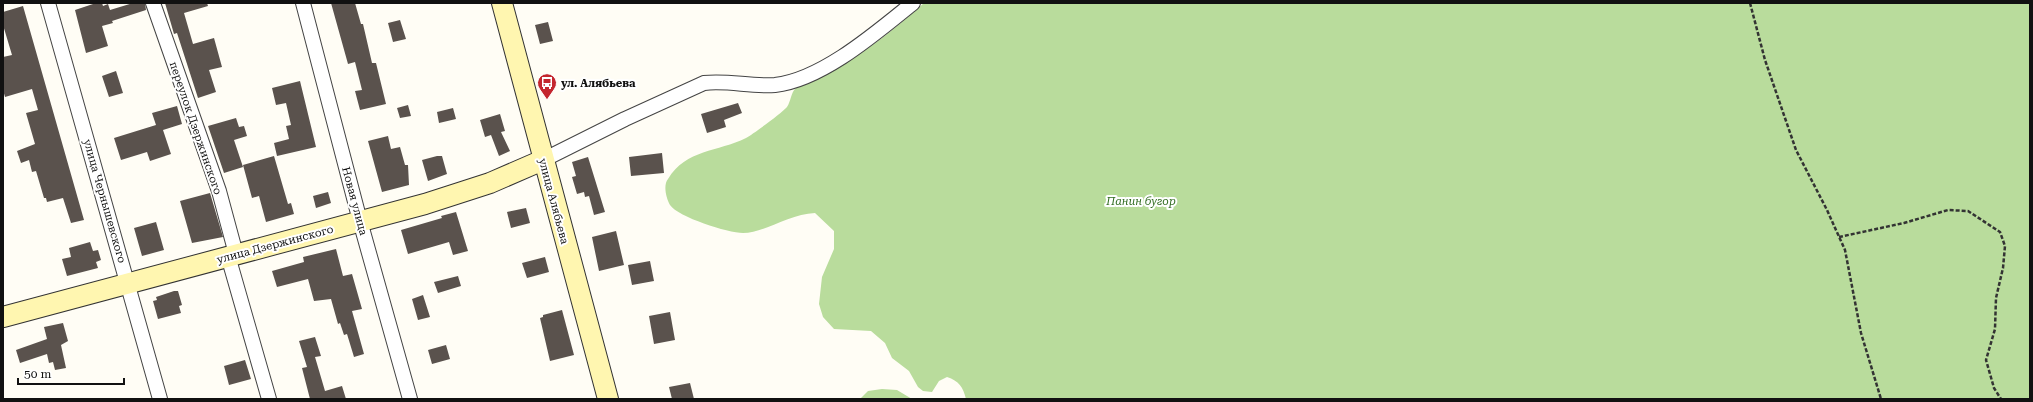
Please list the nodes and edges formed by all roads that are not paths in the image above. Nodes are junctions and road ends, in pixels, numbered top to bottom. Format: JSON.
{"nodes":[{"id":1,"x":48,"y":3,"type":"edge"},
{"id":2,"x":153,"y":3,"type":"edge"},
{"id":3,"x":303,"y":3,"type":"edge"},
{"id":4,"x":502,"y":3,"type":"edge"},
{"id":5,"x":913,"y":3,"type":"edge"},
{"id":6,"x":543,"y":160,"type":"junction"},
{"id":7,"x":360,"y":221,"type":"junction"},
{"id":8,"x":232,"y":255,"type":"junction"},
{"id":9,"x":128,"y":283,"type":"junction"},
{"id":10,"x":3,"y":317,"type":"edge"},
{"id":11,"x":160,"y":399,"type":"edge"},
{"id":12,"x":270,"y":399,"type":"edge"},
{"id":13,"x":410,"y":399,"type":"edge"},
{"id":14,"x":608,"y":399,"type":"edge"}],
"edges":[{"from":1,"to":9,"type":"street","name":"улица Чернышевского"},
{"from":2,"to":8,"type":"street","name":"переулок Дзержинского"},
{"from":3,"to":7,"type":"street","name":"Новая улица"},
{"from":4,"to":6,"type":"main road","name":"улица Алябьева"},
{"from":5,"to":6,"type":"street"},
{"from":6,"to":7,"type":"main road","name":"улица Дзержинского"},
{"from":6,"to":14,"type":"main road","name":"улица Алябьева"},
{"from":7,"to":8,"type":"main road","name":"улица Дзержинского"},
{"from":7,"to":13,"type":"street","name":"Новая улица"},
{"from":8,"to":9,"type":"main road","name":"улица Дзержинского"},
{"from":8,"to":12,"type":"street","name":"переулок Дзержинского"},
{"from":9,"to":10,"type":"main road","name":"улица Дзержинского"},
{"from":9,"to":11,"type":"street","name":"улица Чернышевского"}]}
